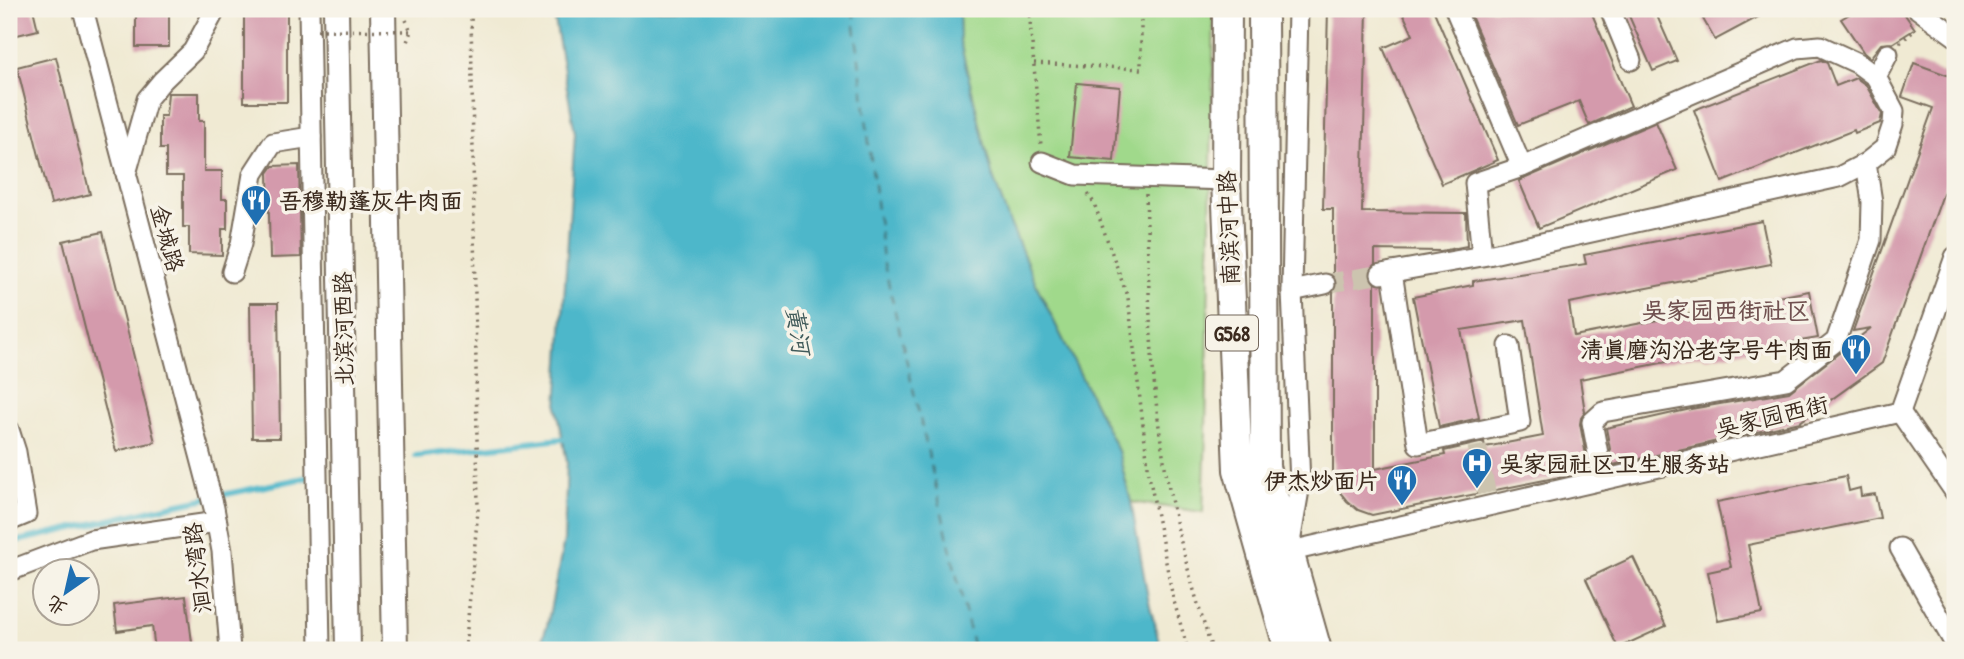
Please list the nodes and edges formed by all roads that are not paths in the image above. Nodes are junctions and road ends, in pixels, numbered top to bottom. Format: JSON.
{"nodes":[{"id":1,"x":83,"y":9,"type":"edge"},
{"id":2,"x":211,"y":9,"type":"edge"},
{"id":3,"x":309,"y":9,"type":"edge"},
{"id":4,"x":336,"y":9,"type":"edge"},
{"id":5,"x":383,"y":9,"type":"edge"},
{"id":6,"x":1227,"y":9,"type":"edge"},
{"id":7,"x":1263,"y":9,"type":"edge"},
{"id":8,"x":1298,"y":9,"type":"edge"},
{"id":9,"x":1455,"y":9,"type":"edge"},
{"id":10,"x":1610,"y":9,"type":"edge"},
{"id":11,"x":1924,"y":13,"type":"edge"},
{"id":12,"x":1955,"y":36,"type":"edge"},
{"id":13,"x":1888,"y":54,"type":"road end"},
{"id":14,"x":1631,"y":60,"type":"dead end"},
{"id":15,"x":1876,"y":78,"type":"junction"},
{"id":16,"x":311,"y":137,"type":"junction"},
{"id":17,"x":1042,"y":162,"type":"road end"},
{"id":18,"x":1867,"y":163,"type":"junction"},
{"id":19,"x":1522,"y":167,"type":"junction"},
{"id":20,"x":126,"y":174,"type":"junction"},
{"id":21,"x":1226,"y":180,"type":"junction"},
{"id":22,"x":1482,"y":256,"type":"junction"},
{"id":23,"x":1955,"y":257,"type":"edge"},
{"id":24,"x":232,"y":272,"type":"dead end"},
{"id":25,"x":1325,"y":284,"type":"tunnel mouth"},
{"id":26,"x":1292,"y":291,"type":"junction"},
{"id":27,"x":1509,"y":346,"type":"dead end"},
{"id":28,"x":1900,"y":412,"type":"junction"},
{"id":29,"x":9,"y":430,"type":"edge"},
{"id":30,"x":207,"y":480,"type":"joint"},
{"id":31,"x":1603,"y":480,"type":"junction"},
{"id":32,"x":1955,"y":492,"type":"edge"},
{"id":33,"x":216,"y":515,"type":"junction"},
{"id":34,"x":9,"y":521,"type":"edge"},
{"id":35,"x":1900,"y":548,"type":"dead end"},
{"id":36,"x":1276,"y":555,"type":"junction"},
{"id":37,"x":9,"y":571,"type":"edge"},
{"id":38,"x":1955,"y":644,"type":"edge"},
{"id":39,"x":230,"y":650,"type":"edge"},
{"id":40,"x":320,"y":650,"type":"edge"},
{"id":41,"x":348,"y":650,"type":"edge"},
{"id":42,"x":395,"y":650,"type":"edge"},
{"id":43,"x":1289,"y":650,"type":"edge"},
{"id":44,"x":1317,"y":650,"type":"edge"}],
"edges":[{"from":1,"to":20,"type":"street","name":"金城路"},
{"from":2,"to":20,"type":"street"},
{"from":3,"to":16,"type":"street"},
{"from":4,"to":41,"type":"main road","name":"北滨河西路"},
{"from":5,"to":42,"type":"main road","name":"北滨河西路"},
{"from":6,"to":21,"type":"highway","name":"南滨河中路","number":"G568"},
{"from":7,"to":36,"type":"highway","name":"南滨河中路","number":"G568"},
{"from":8,"to":26,"type":"street"},
{"from":9,"to":19,"type":"street"},
{"from":10,"to":14,"type":"street"},
{"from":11,"to":12,"type":"street"},
{"from":13,"to":15,"type":"street"},
{"from":15,"to":18,"type":"street"},
{"from":15,"to":19,"type":"street"},
{"from":16,"to":24,"type":"street"},
{"from":16,"to":40,"type":"street"},
{"from":17,"to":21,"type":"street"},
{"from":18,"to":22,"type":"street"},
{"from":18,"to":31,"type":"street"},
{"from":19,"to":22,"type":"street"},
{"from":20,"to":30,"type":"street","name":"金城路"},
{"from":21,"to":36,"type":"highway","name":"南滨河中路","number":"G568"},
{"from":22,"to":27,"type":"street"},
{"from":23,"to":28,"type":"street"},
{"from":25,"to":26,"type":"street"},
{"from":26,"to":36,"type":"street"},
{"from":28,"to":31,"type":"street","name":"吴家园西街"},
{"from":28,"to":32,"type":"street"},
{"from":29,"to":34,"type":"street"},
{"from":30,"to":33,"type":"street","name":"洄水湾路"},
{"from":31,"to":36,"type":"street","name":"吴家园西街"},
{"from":33,"to":37,"type":"street"},
{"from":33,"to":39,"type":"street","name":"洄水湾路"},
{"from":35,"to":38,"type":"street"},
{"from":36,"to":43,"type":"highway","name":"南滨河中路","number":"G568"},
{"from":36,"to":44,"type":"highway","name":"南滨河中路","number":"G568"}]}
